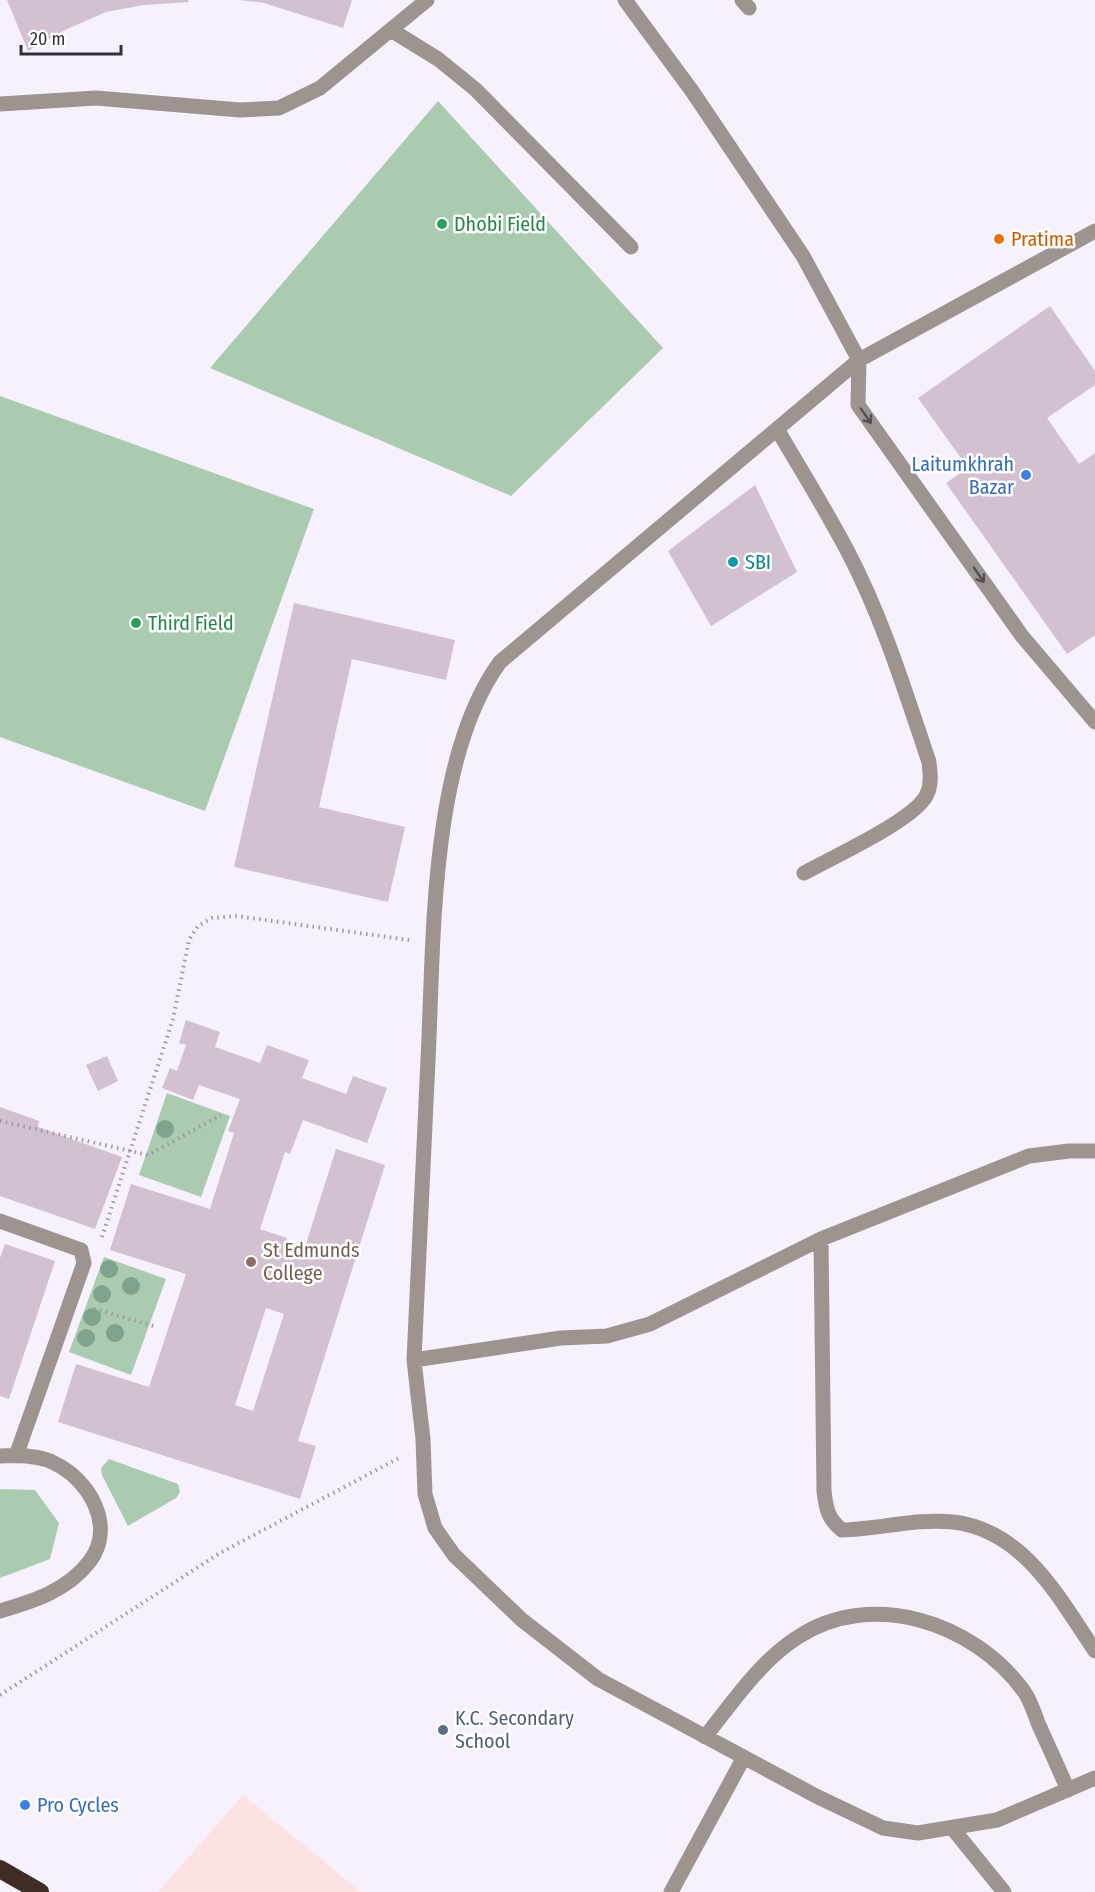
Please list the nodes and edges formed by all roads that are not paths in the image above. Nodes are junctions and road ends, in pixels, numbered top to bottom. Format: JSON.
{"nodes":[{"id":1,"x":427,"y":0,"type":"edge"},
{"id":2,"x":625,"y":0,"type":"edge"},
{"id":3,"x":391,"y":30,"type":"junction"},
{"id":4,"x":0,"y":104,"type":"edge"},
{"id":5,"x":1095,"y":231,"type":"edge"},
{"id":6,"x":631,"y":247,"type":"dead end"},
{"id":7,"x":859,"y":360,"type":"junction"},
{"id":8,"x":777,"y":429,"type":"junction"},
{"id":9,"x":1095,"y":722,"type":"edge"},
{"id":10,"x":804,"y":873,"type":"dead end"},
{"id":11,"x":1095,"y":1151,"type":"edge"},
{"id":12,"x":0,"y":1221,"type":"edge"},
{"id":13,"x":821,"y":1239,"type":"junction"},
{"id":14,"x":414,"y":1360,"type":"junction"},
{"id":15,"x":0,"y":1456,"type":"edge"},
{"id":16,"x":16,"y":1456,"type":"junction"},
{"id":17,"x":0,"y":1611,"type":"edge"},
{"id":18,"x":1095,"y":1651,"type":"edge"},
{"id":19,"x":705,"y":1737,"type":"junction"},
{"id":20,"x":744,"y":1757,"type":"junction"},
{"id":21,"x":1095,"y":1778,"type":"edge"},
{"id":22,"x":1068,"y":1790,"type":"junction"},
{"id":23,"x":953,"y":1830,"type":"junction"},
{"id":24,"x":0,"y":1869,"type":"edge"},
{"id":25,"x":40,"y":1892,"type":"edge"},
{"id":26,"x":671,"y":1892,"type":"edge"},
{"id":27,"x":1004,"y":1892,"type":"edge"}],
"edges":[{"from":1,"to":3,"type":"street"},
{"from":2,"to":7,"type":"street"},
{"from":3,"to":4,"type":"street"},
{"from":3,"to":6,"type":"street"},
{"from":5,"to":7,"type":"street"},
{"from":7,"to":8,"type":"street"},
{"from":7,"to":9,"type":"street","one_way":true},
{"from":8,"to":10,"type":"street"},
{"from":8,"to":14,"type":"street"},
{"from":11,"to":13,"type":"street"},
{"from":12,"to":16,"type":"street"},
{"from":13,"to":14,"type":"street"},
{"from":13,"to":18,"type":"street"},
{"from":14,"to":19,"type":"street"},
{"from":15,"to":16,"type":"street"},
{"from":16,"to":17,"type":"street"},
{"from":19,"to":20,"type":"street"},
{"from":19,"to":22,"type":"street"},
{"from":20,"to":23,"type":"street"},
{"from":20,"to":26,"type":"street"},
{"from":21,"to":22,"type":"street"},
{"from":22,"to":23,"type":"street"},
{"from":23,"to":27,"type":"street"},
{"from":24,"to":25,"type":"highway"}]}
